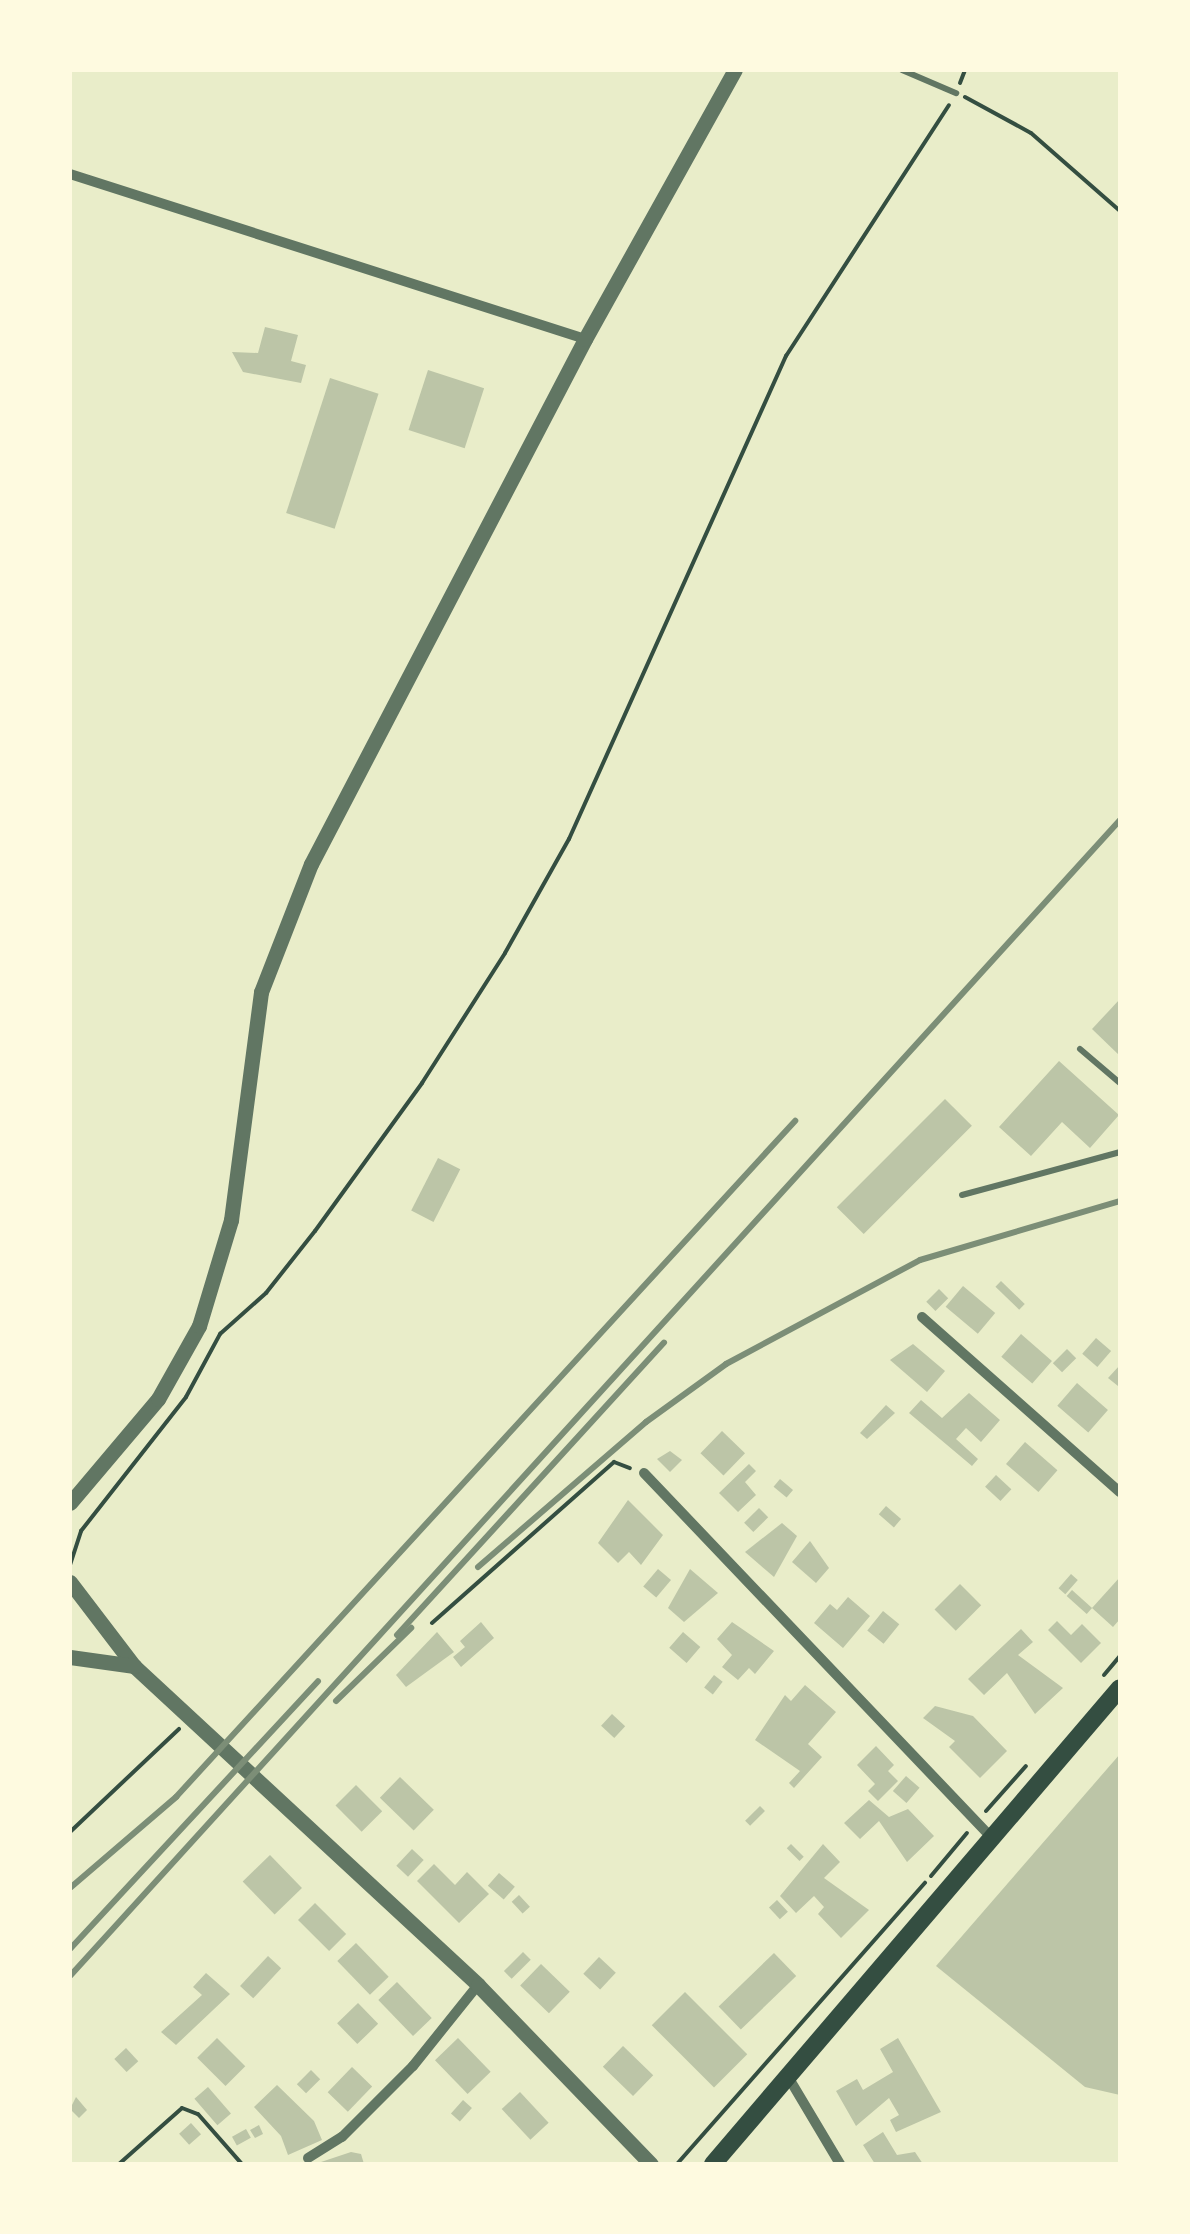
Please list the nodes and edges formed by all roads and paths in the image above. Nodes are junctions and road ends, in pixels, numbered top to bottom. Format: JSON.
{"nodes":[{"id":1,"x":735,"y":70,"type":"edge"},
{"id":2,"x":902,"y":70,"type":"edge"},
{"id":3,"x":965,"y":70,"type":"edge"},
{"id":4,"x":956,"y":92,"type":"junction"},
{"id":5,"x":70,"y":174,"type":"edge"},
{"id":6,"x":1120,"y":211,"type":"edge"},
{"id":7,"x":585,"y":339,"type":"junction"},
{"id":8,"x":1080,"y":1048,"type":"dead end"},
{"id":9,"x":1120,"y":1083,"type":"edge"},
{"id":10,"x":1120,"y":1152,"type":"edge"},
{"id":11,"x":962,"y":1196,"type":"dead end"},
{"id":12,"x":922,"y":1317,"type":"dead end"},
{"id":13,"x":644,"y":1473,"type":"joint"},
{"id":14,"x":1120,"y":1492,"type":"edge"},
{"id":15,"x":70,"y":1503,"type":"edge"},
{"id":16,"x":70,"y":1565,"type":"edge"},
{"id":17,"x":70,"y":1582,"type":"edge"},
{"id":18,"x":432,"y":1623,"type":"dead end"},
{"id":19,"x":1120,"y":1656,"type":"edge"},
{"id":20,"x":70,"y":1657,"type":"edge"},
{"id":21,"x":134,"y":1666,"type":"junction"},
{"id":22,"x":1097,"y":1683,"type":"dead end"},
{"id":23,"x":1120,"y":1688,"type":"edge"},
{"id":24,"x":188,"y":1719,"type":"junction"},
{"id":25,"x":1028,"y":1763,"type":"dead end"},
{"id":26,"x":976,"y":1821,"type":"junction"},
{"id":27,"x":70,"y":1832,"type":"edge"},
{"id":28,"x":991,"y":1837,"type":"junction"},
{"id":29,"x":478,"y":1985,"type":"junction"},
{"id":30,"x":786,"y":2074,"type":"junction"},
{"id":31,"x":308,"y":2158,"type":"dead end"},
{"id":32,"x":119,"y":2164,"type":"edge"},
{"id":33,"x":242,"y":2164,"type":"edge"},
{"id":34,"x":651,"y":2164,"type":"edge"},
{"id":35,"x":677,"y":2164,"type":"edge"},
{"id":36,"x":712,"y":2164,"type":"edge"},
{"id":37,"x":840,"y":2164,"type":"edge"}],
"edges":[{"from":1,"to":7,"type":"street"},
{"from":2,"to":4,"type":"lane"},
{"from":3,"to":4,"type":"path"},
{"from":4,"to":6,"type":"path"},
{"from":4,"to":16,"type":"path"},
{"from":5,"to":7,"type":"street"},
{"from":7,"to":15,"type":"street"},
{"from":8,"to":9,"type":"lane"},
{"from":10,"to":11,"type":"lane"},
{"from":12,"to":14,"type":"street"},
{"from":13,"to":18,"type":"path"},
{"from":13,"to":26,"type":"street"},
{"from":17,"to":21,"type":"street"},
{"from":19,"to":22,"type":"path"},
{"from":20,"to":21,"type":"street"},
{"from":21,"to":24,"type":"street"},
{"from":23,"to":28,"type":"main road"},
{"from":24,"to":27,"type":"path"},
{"from":24,"to":29,"type":"street"},
{"from":25,"to":26,"type":"path"},
{"from":26,"to":28,"type":"street"},
{"from":26,"to":35,"type":"path"},
{"from":28,"to":30,"type":"main road"},
{"from":29,"to":31,"type":"street"},
{"from":29,"to":34,"type":"street"},
{"from":30,"to":36,"type":"main road"},
{"from":30,"to":37,"type":"street"},
{"from":32,"to":33,"type":"path"}]}
